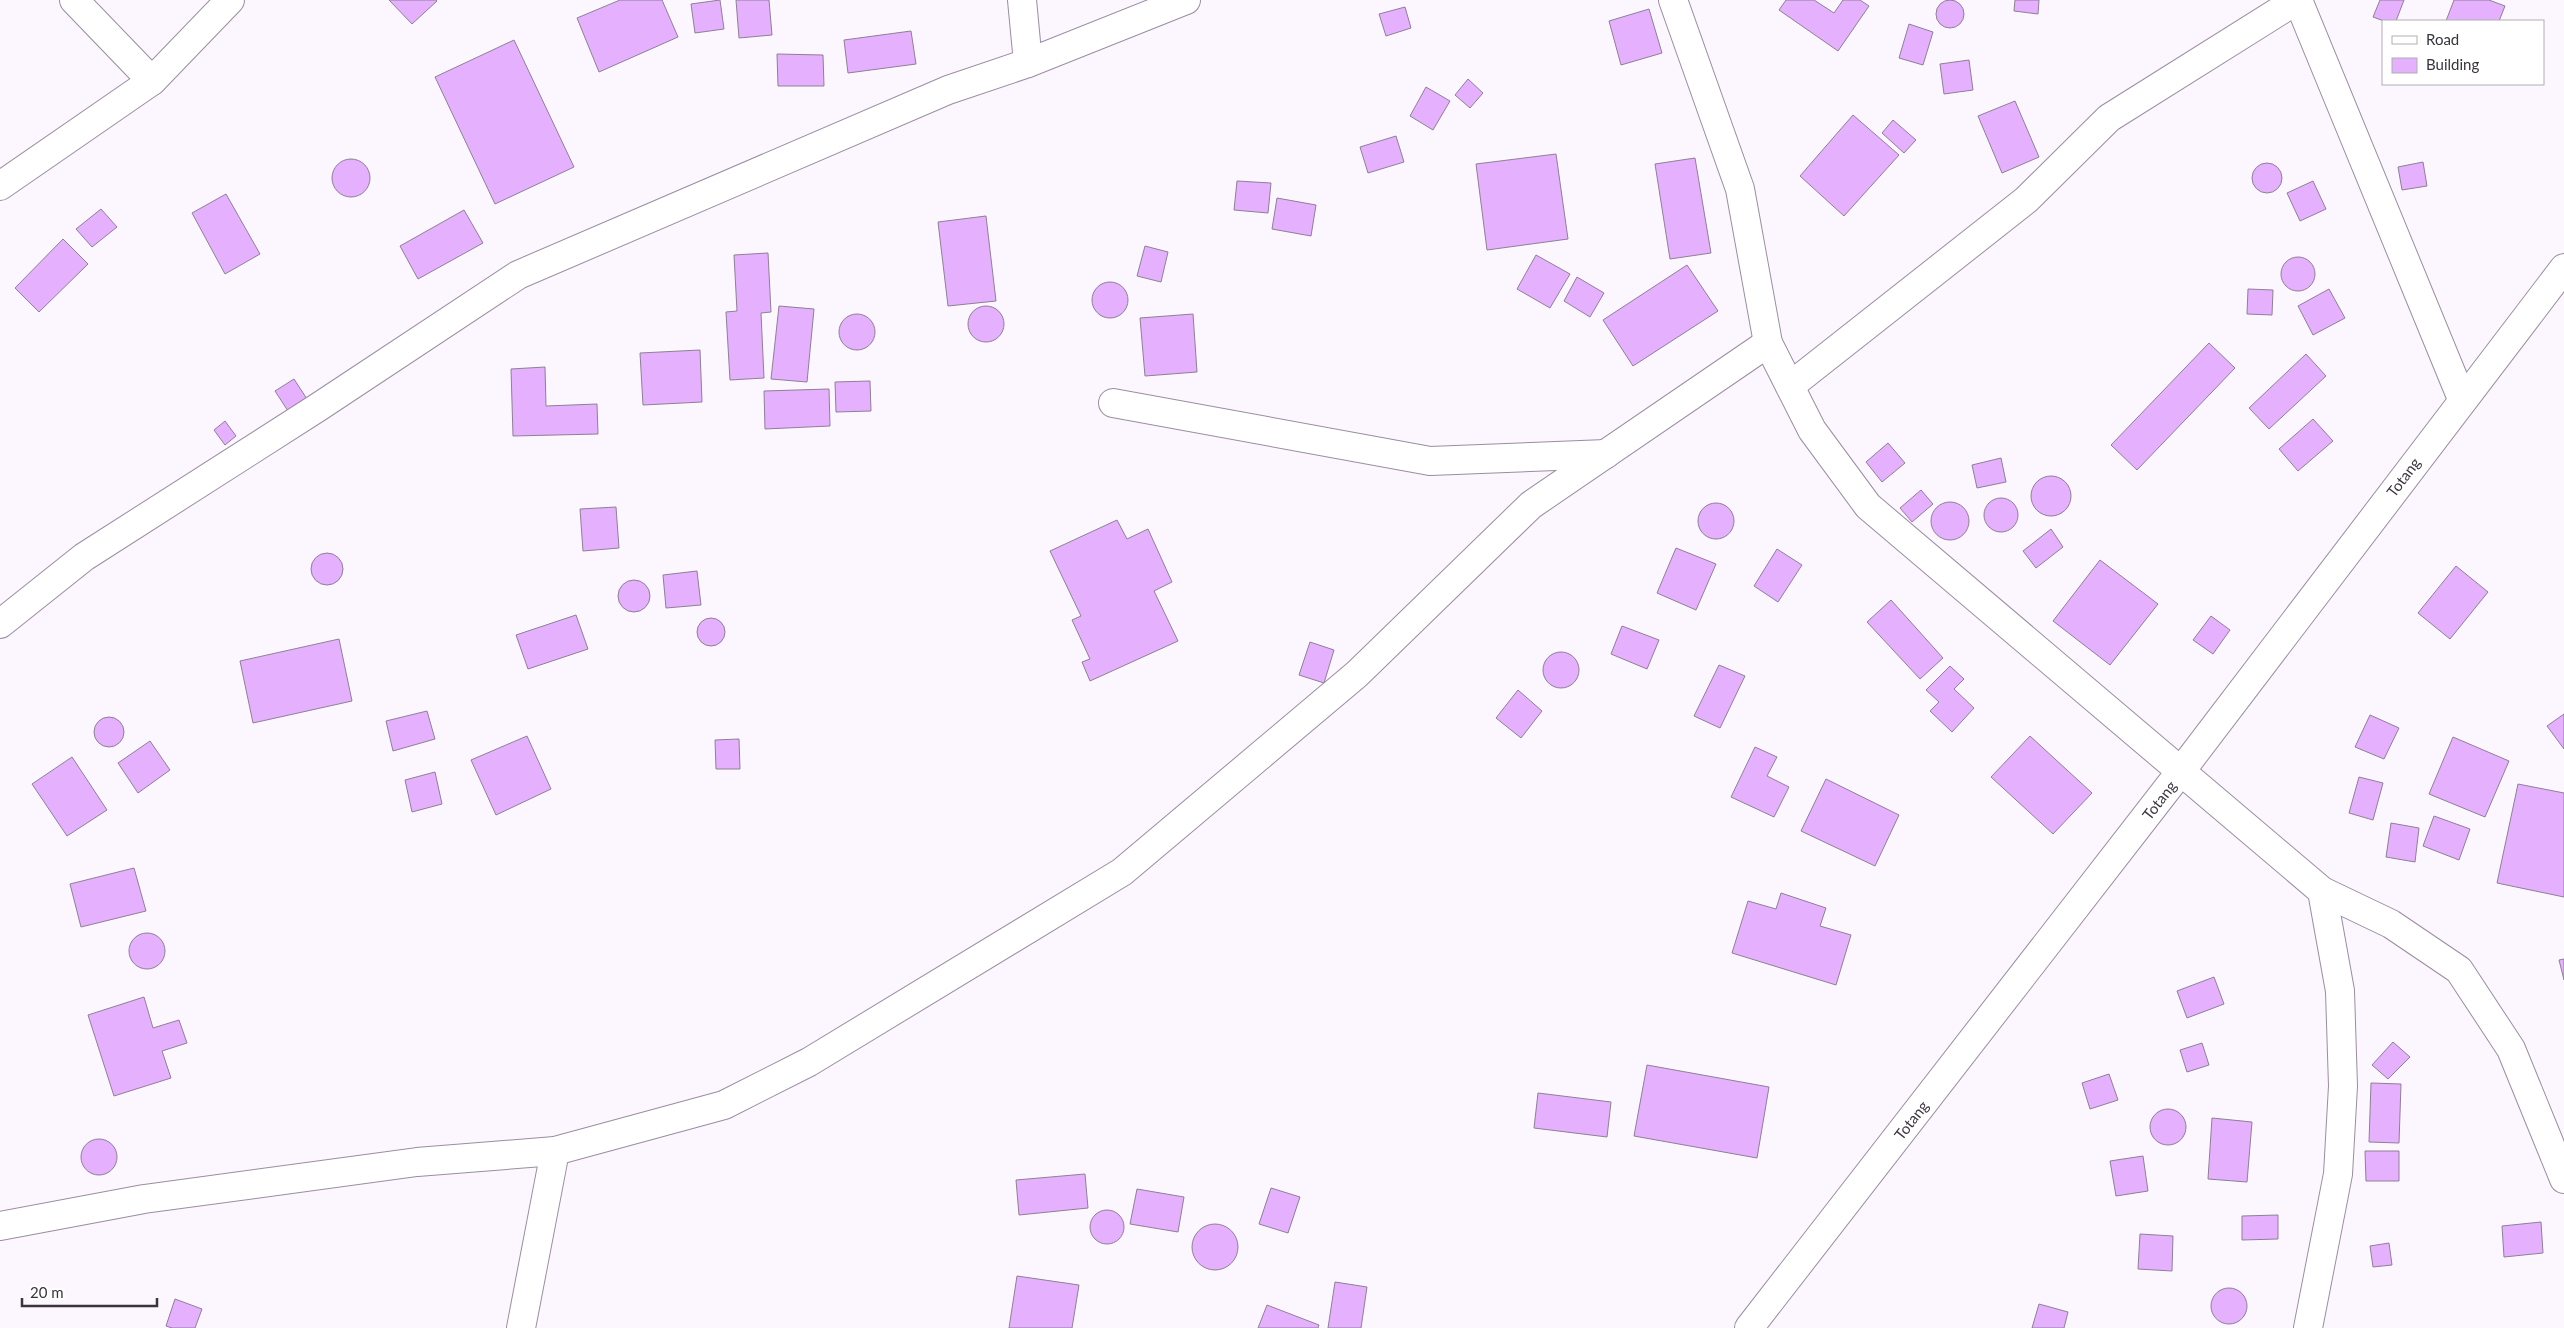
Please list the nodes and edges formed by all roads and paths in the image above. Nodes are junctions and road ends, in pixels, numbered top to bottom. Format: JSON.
{"nodes":[{"id":1,"x":74,"y":0,"type":"edge"},
{"id":2,"x":230,"y":0,"type":"edge"},
{"id":3,"x":1022,"y":0,"type":"edge"},
{"id":4,"x":1186,"y":0,"type":"edge"},
{"id":5,"x":1673,"y":0,"type":"edge"},
{"id":6,"x":2297,"y":0,"type":"edge"},
{"id":7,"x":1028,"y":63,"type":"junction"},
{"id":8,"x":152,"y":81,"type":"junction"},
{"id":9,"x":0,"y":186,"type":"edge"},
{"id":10,"x":2564,"y":268,"type":"edge"},
{"id":11,"x":1768,"y":343,"type":"junction"},
{"id":12,"x":1790,"y":386,"type":"junction"},
{"id":13,"x":2462,"y":400,"type":"junction"},
{"id":14,"x":1113,"y":403,"type":"dead end"},
{"id":15,"x":1606,"y":454,"type":"junction"},
{"id":16,"x":0,"y":624,"type":"edge"},
{"id":17,"x":2181,"y":771,"type":"junction"},
{"id":18,"x":2322,"y":891,"type":"junction"},
{"id":19,"x":555,"y":1151,"type":"junction"},
{"id":20,"x":2564,"y":1179,"type":"edge"},
{"id":21,"x":0,"y":1226,"type":"edge"},
{"id":22,"x":521,"y":1328,"type":"edge"},
{"id":23,"x":1749,"y":1328,"type":"edge"},
{"id":24,"x":2308,"y":1328,"type":"edge"}],
"edges":[{"from":1,"to":8,"type":"street"},
{"from":2,"to":8,"type":"street"},
{"from":3,"to":7,"type":"street"},
{"from":4,"to":7,"type":"street"},
{"from":5,"to":11,"type":"street"},
{"from":6,"to":12,"type":"street"},
{"from":6,"to":13,"type":"street"},
{"from":7,"to":16,"type":"street"},
{"from":8,"to":9,"type":"street"},
{"from":10,"to":13,"type":"street","name":"Totang"},
{"from":11,"to":12,"type":"street"},
{"from":11,"to":15,"type":"street"},
{"from":12,"to":17,"type":"street"},
{"from":13,"to":17,"type":"street","name":"Totang"},
{"from":14,"to":15,"type":"street"},
{"from":15,"to":19,"type":"street"},
{"from":17,"to":18,"type":"street"},
{"from":17,"to":23,"type":"street","name":"Totang"},
{"from":18,"to":20,"type":"street"},
{"from":18,"to":24,"type":"street"},
{"from":19,"to":21,"type":"street"},
{"from":19,"to":22,"type":"street"}]}
